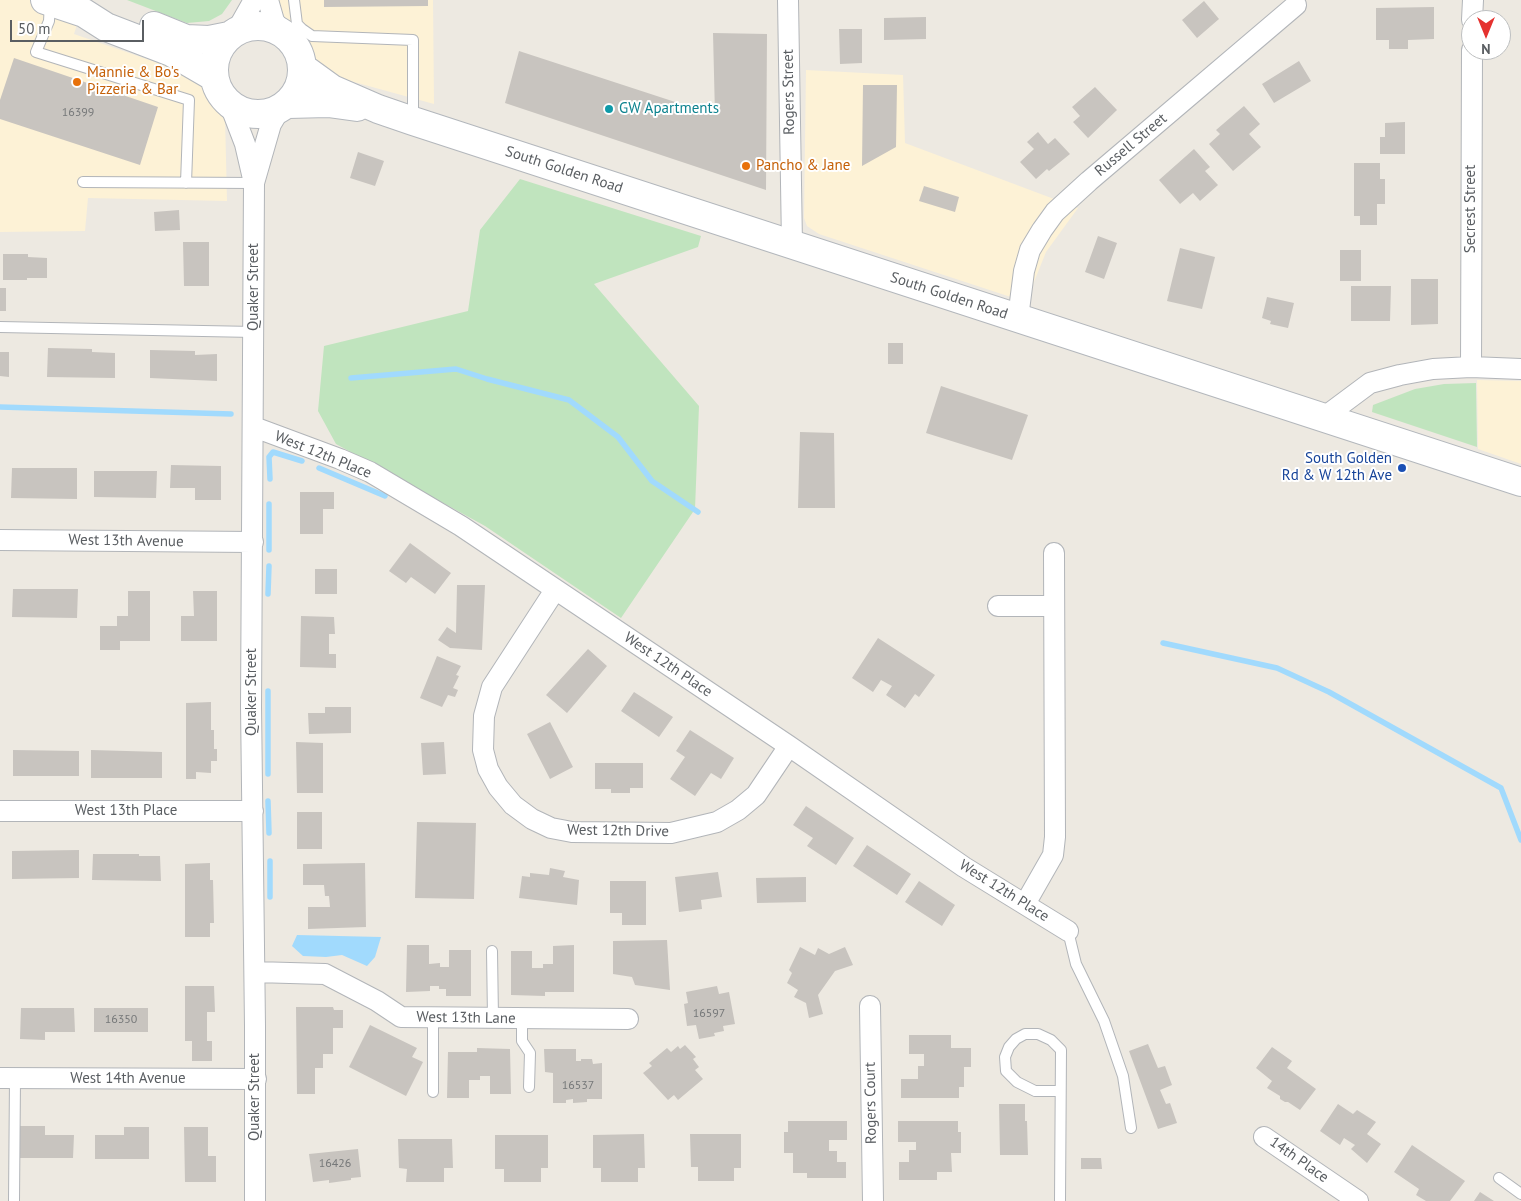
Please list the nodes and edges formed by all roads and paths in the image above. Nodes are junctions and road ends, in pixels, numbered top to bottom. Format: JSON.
{"nodes":[{"id":1,"x":254,"y":0,"type":"edge"},
{"id":2,"x":268,"y":0,"type":"edge"},
{"id":3,"x":294,"y":0,"type":"edge"},
{"id":4,"x":788,"y":0,"type":"edge"},
{"id":5,"x":48,"y":1,"type":"edge"},
{"id":6,"x":1296,"y":5,"type":"dead end"},
{"id":7,"x":84,"y":13,"type":"junction"},
{"id":8,"x":283,"y":33,"type":"junction"},
{"id":9,"x":233,"y":34,"type":"junction"},
{"id":10,"x":1472,"y":60,"type":"edge"},
{"id":11,"x":303,"y":68,"type":"junction"},
{"id":12,"x":214,"y":77,"type":"junction"},
{"id":13,"x":230,"y":105,"type":"junction"},
{"id":14,"x":284,"y":107,"type":"junction"},
{"id":15,"x":378,"y":109,"type":"junction"},
{"id":16,"x":413,"y":121,"type":"junction"},
{"id":17,"x":83,"y":182,"type":"dead end"},
{"id":18,"x":186,"y":183,"type":"junction"},
{"id":19,"x":254,"y":183,"type":"junction"},
{"id":20,"x":792,"y":244,"type":"junction"},
{"id":21,"x":1018,"y":318,"type":"junction"},
{"id":22,"x":0,"y":327,"type":"edge"},
{"id":23,"x":254,"y":332,"type":"junction"},
{"id":24,"x":1470,"y":367,"type":"junction"},
{"id":25,"x":1521,"y":369,"type":"edge"},
{"id":26,"x":1323,"y":418,"type":"junction"},
{"id":27,"x":254,"y":428,"type":"junction"},
{"id":28,"x":1521,"y":482,"type":"edge"},
{"id":29,"x":0,"y":540,"type":"edge"},
{"id":30,"x":252,"y":542,"type":"junction"},
{"id":31,"x":1054,"y":553,"type":"dead end"},
{"id":32,"x":555,"y":590,"type":"junction"},
{"id":33,"x":998,"y":606,"type":"dead end"},
{"id":34,"x":1054,"y":606,"type":"junction"},
{"id":35,"x":789,"y":746,"type":"junction"},
{"id":36,"x":0,"y":811,"type":"edge"},
{"id":37,"x":253,"y":811,"type":"junction"},
{"id":38,"x":1025,"y":904,"type":"junction"},
{"id":39,"x":1068,"y":931,"type":"joint"},
{"id":40,"x":492,"y":951,"type":"dead end"},
{"id":41,"x":255,"y":972,"type":"junction"},
{"id":42,"x":870,"y":1006,"type":"dead end"},
{"id":43,"x":433,"y":1018,"type":"junction"},
{"id":44,"x":493,"y":1018,"type":"junction"},
{"id":45,"x":522,"y":1018,"type":"junction"},
{"id":46,"x":628,"y":1019,"type":"dead end"},
{"id":47,"x":7,"y":1078,"type":"edge"},
{"id":48,"x":256,"y":1079,"type":"junction"},
{"id":49,"x":529,"y":1086,"type":"dead end"},
{"id":50,"x":1060,"y":1091,"type":"junction"},
{"id":51,"x":433,"y":1092,"type":"dead end"},
{"id":52,"x":1131,"y":1128,"type":"dead end"},
{"id":53,"x":1264,"y":1137,"type":"dead end"},
{"id":54,"x":1499,"y":1178,"type":"dead end"},
{"id":55,"x":1521,"y":1194,"type":"edge"},
{"id":56,"x":14,"y":1201,"type":"edge"},
{"id":57,"x":255,"y":1201,"type":"edge"},
{"id":58,"x":873,"y":1201,"type":"edge"},
{"id":59,"x":1060,"y":1201,"type":"edge"},
{"id":60,"x":1358,"y":1201,"type":"edge"}],
"edges":[{"from":1,"to":9,"type":"street"},
{"from":2,"to":8,"type":"street"},
{"from":3,"to":16,"type":"lane"},
{"from":4,"to":20,"type":"street","name":"Rogers Street"},
{"from":5,"to":7,"type":"main road"},
{"from":5,"to":18,"type":"lane"},
{"from":6,"to":21,"type":"street","name":"Russell Street"},
{"from":7,"to":9,"type":"main road"},
{"from":7,"to":12,"type":"main road"},
{"from":8,"to":9,"type":"main road"},
{"from":8,"to":11,"type":"main road"},
{"from":9,"to":12,"type":"main road"},
{"from":10,"to":24,"type":"street","name":"Secrest Street"},
{"from":11,"to":14,"type":"main road"},
{"from":11,"to":15,"type":"main road","name":"South Golden Road"},
{"from":12,"to":13,"type":"main road"},
{"from":13,"to":14,"type":"main road"},
{"from":13,"to":19,"type":"street","name":"Quaker Street"},
{"from":14,"to":15,"type":"main road","name":"South Golden Road"},
{"from":14,"to":19,"type":"street","name":"Quaker Street"},
{"from":15,"to":16,"type":"main road","name":"South Golden Road"},
{"from":16,"to":20,"type":"main road","name":"South Golden Road"},
{"from":17,"to":18,"type":"lane"},
{"from":18,"to":19,"type":"lane"},
{"from":19,"to":23,"type":"street","name":"Quaker Street"},
{"from":20,"to":21,"type":"main road","name":"South Golden Road"},
{"from":21,"to":26,"type":"main road","name":"South Golden Road"},
{"from":22,"to":23,"type":"lane"},
{"from":23,"to":27,"type":"street","name":"Quaker Street"},
{"from":24,"to":25,"type":"street"},
{"from":24,"to":26,"type":"street"},
{"from":26,"to":28,"type":"main road","name":"South Golden Road"},
{"from":27,"to":30,"type":"street","name":"Quaker Street"},
{"from":27,"to":32,"type":"street","name":"West 12th Place"},
{"from":29,"to":30,"type":"street","name":"West 13th Avenue"},
{"from":30,"to":37,"type":"street","name":"Quaker Street"},
{"from":31,"to":34,"type":"street"},
{"from":32,"to":35,"type":"street","name":"West 12th Place"},
{"from":32,"to":35,"type":"street","name":"West 12th Drive"},
{"from":33,"to":34,"type":"street"},
{"from":34,"to":38,"type":"street"},
{"from":35,"to":38,"type":"street","name":"West 12th Place"},
{"from":36,"to":37,"type":"street","name":"West 13th Place"},
{"from":37,"to":41,"type":"street","name":"Quaker Street"},
{"from":38,"to":39,"type":"street","name":"West 12th Place"},
{"from":39,"to":52,"type":"lane"},
{"from":40,"to":44,"type":"lane"},
{"from":41,"to":43,"type":"street","name":"West 13th Lane"},
{"from":41,"to":48,"type":"street","name":"Quaker Street"},
{"from":42,"to":58,"type":"street","name":"Rogers Court"},
{"from":43,"to":44,"type":"street","name":"West 13th Lane"},
{"from":43,"to":51,"type":"lane"},
{"from":44,"to":45,"type":"street","name":"West 13th Lane"},
{"from":45,"to":46,"type":"street","name":"West 13th Lane"},
{"from":45,"to":49,"type":"lane"},
{"from":47,"to":48,"type":"street","name":"West 14th Avenue"},
{"from":47,"to":56,"type":"lane"},
{"from":48,"to":57,"type":"street","name":"Quaker Street"},
{"from":50,"to":50,"type":"lane"},
{"from":50,"to":59,"type":"lane"},
{"from":53,"to":60,"type":"street","name":"14th Place"},
{"from":54,"to":55,"type":"lane"}]}
